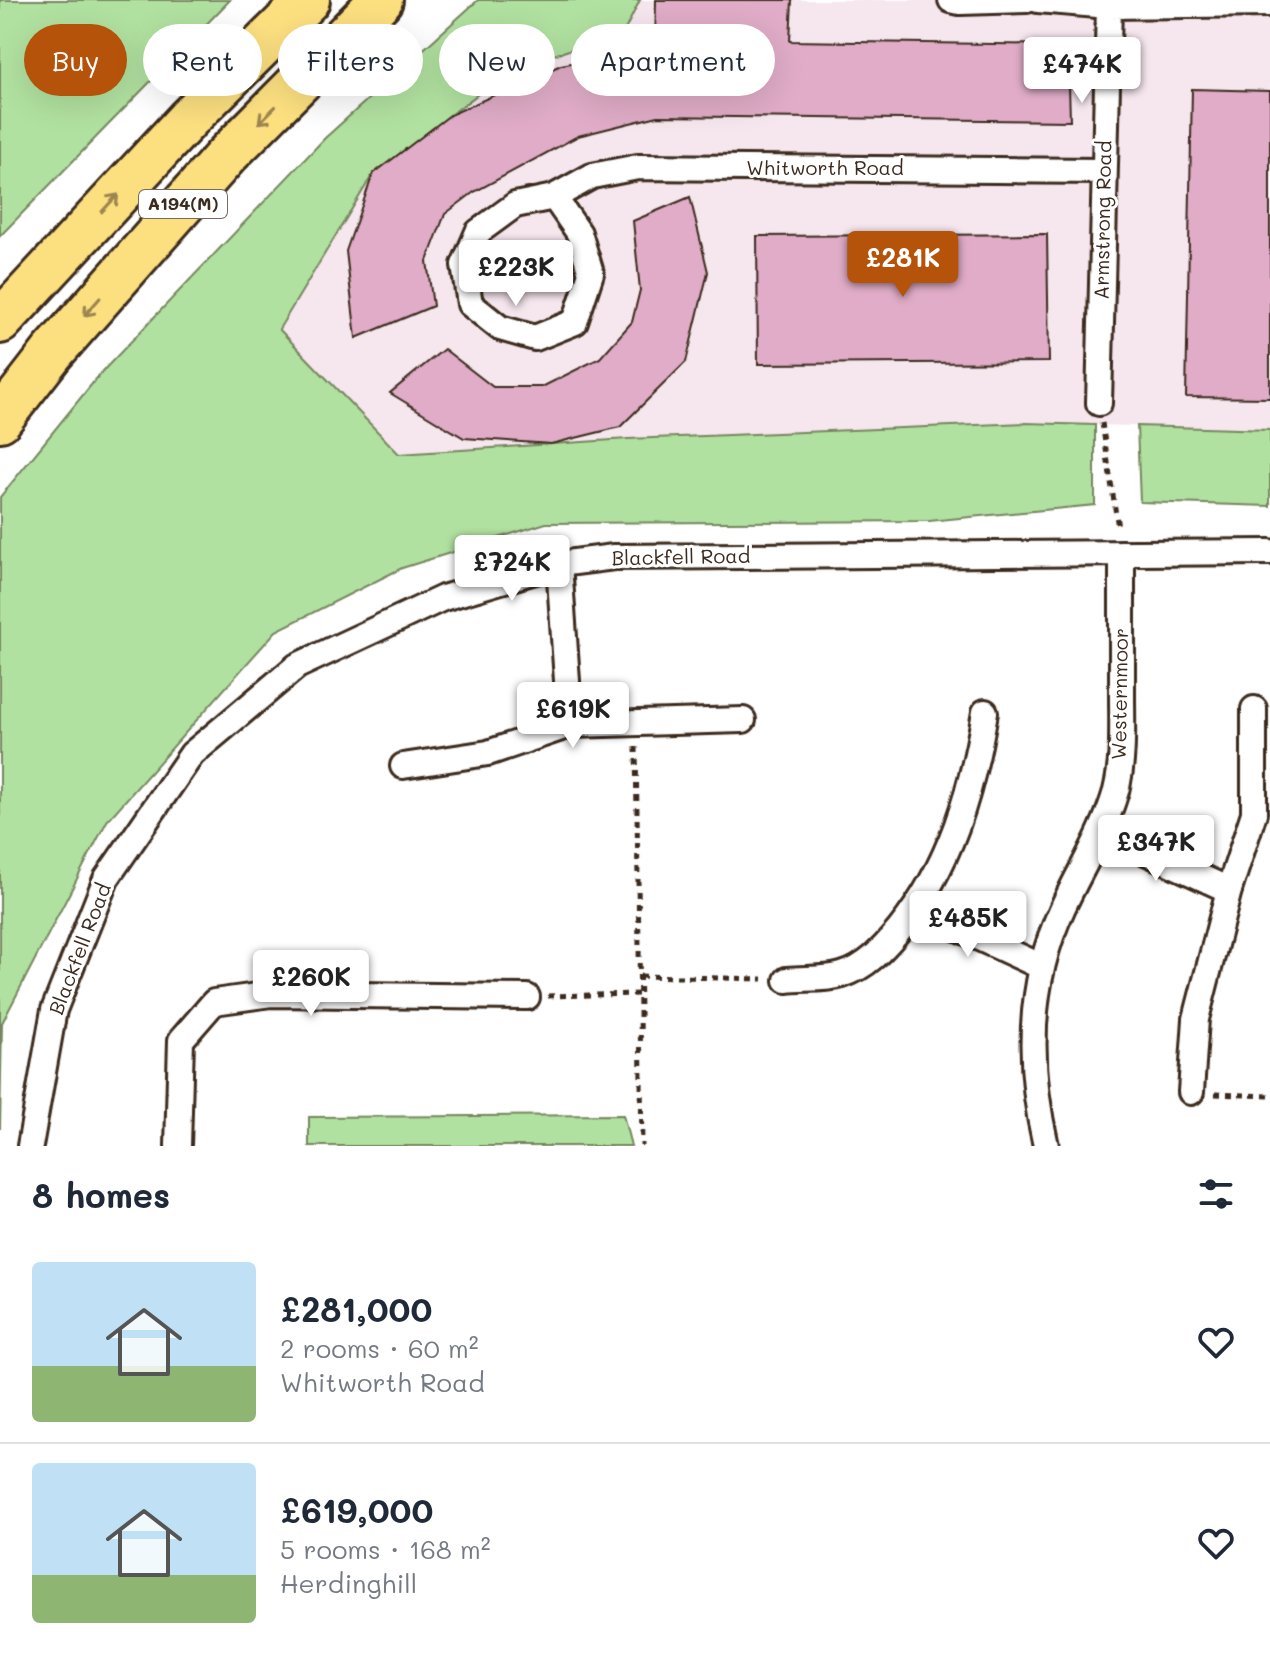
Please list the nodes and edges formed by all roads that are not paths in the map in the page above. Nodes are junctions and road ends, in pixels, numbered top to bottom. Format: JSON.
{"nodes":[{"id":1,"x":308,"y":0,"type":"edge"},
{"id":2,"x":381,"y":0,"type":"edge"},
{"id":3,"x":951,"y":0,"type":"edge"},
{"id":4,"x":1027,"y":0,"type":"edge"},
{"id":5,"x":1038,"y":0,"type":"edge"},
{"id":6,"x":1110,"y":3,"type":"edge"},
{"id":7,"x":1270,"y":4,"type":"edge"},
{"id":8,"x":1103,"y":171,"type":"junction"},
{"id":9,"x":554,"y":197,"type":"junction"},
{"id":10,"x":0,"y":322,"type":"edge"},
{"id":11,"x":1099,"y":403,"type":"road end"},
{"id":12,"x":0,"y":420,"type":"edge"},
{"id":13,"x":1270,"y":552,"type":"edge"},
{"id":14,"x":1122,"y":553,"type":"junction"},
{"id":15,"x":559,"y":564,"type":"junction"},
{"id":16,"x":1254,"y":709,"type":"dead end"},
{"id":17,"x":985,"y":712,"type":"dead end"},
{"id":18,"x":743,"y":720,"type":"dead end"},
{"id":19,"x":570,"y":725,"type":"junction"},
{"id":20,"x":403,"y":766,"type":"dead end"},
{"id":21,"x":1102,"y":832,"type":"junction"},
{"id":22,"x":1229,"y":890,"type":"junction"},
{"id":23,"x":916,"y":909,"type":"junction"},
{"id":24,"x":1040,"y":966,"type":"junction"},
{"id":25,"x":787,"y":980,"type":"road end"},
{"id":26,"x":527,"y":997,"type":"road end"},
{"id":27,"x":1191,"y":1092,"type":"road end"},
{"id":28,"x":30,"y":1146,"type":"edge"},
{"id":29,"x":178,"y":1146,"type":"edge"},
{"id":30,"x":1046,"y":1146,"type":"edge"}],
"edges":[{"from":10,"to":1,"type":"highway","number":"A194(M)","one_way":true},
{"from":2,"to":12,"type":"highway","number":"A194(M)","one_way":true},
{"from":3,"to":4,"type":"street"},
{"from":5,"to":6,"type":"street"},
{"from":6,"to":7,"type":"street"},
{"from":6,"to":8,"type":"street","name":"Armstrong Road"},
{"from":8,"to":9,"type":"street","name":"Whitworth Road"},
{"from":8,"to":11,"type":"street","name":"Armstrong Road"},
{"from":9,"to":9,"type":"street","name":"Whitworth Road"},
{"from":13,"to":14,"type":"street","name":"Blackfell Road"},
{"from":14,"to":15,"type":"street","name":"Blackfell Road"},
{"from":14,"to":21,"type":"street","name":"Westernmoor"},
{"from":15,"to":19,"type":"street"},
{"from":15,"to":28,"type":"street","name":"Blackfell Road"},
{"from":16,"to":22,"type":"street"},
{"from":17,"to":23,"type":"street"},
{"from":18,"to":19,"type":"street"},
{"from":19,"to":20,"type":"street"},
{"from":21,"to":22,"type":"street"},
{"from":21,"to":24,"type":"street","name":"Westernmoor"},
{"from":22,"to":27,"type":"street"},
{"from":23,"to":24,"type":"street"},
{"from":23,"to":25,"type":"street"},
{"from":24,"to":30,"type":"street","name":"Westernmoor"},
{"from":26,"to":29,"type":"street"}]}
